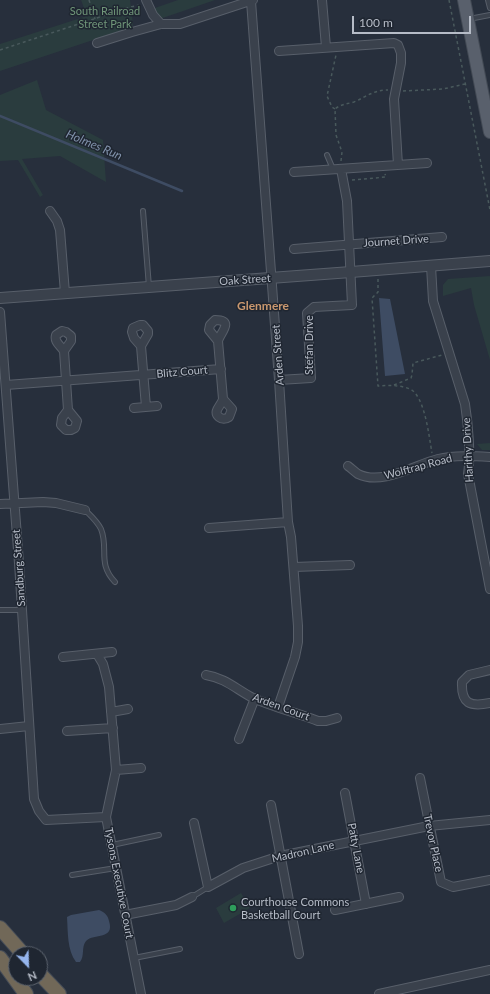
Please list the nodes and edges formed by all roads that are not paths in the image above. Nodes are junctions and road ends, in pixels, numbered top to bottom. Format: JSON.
{"nodes":[{"id":1,"x":252,"y":0,"type":"edge"},
{"id":2,"x":322,"y":0,"type":"edge"},
{"id":3,"x":464,"y":0,"type":"edge"},
{"id":4,"x":488,"y":0,"type":"edge"},
{"id":5,"x":146,"y":2,"type":"edge"},
{"id":6,"x":490,"y":8,"type":"edge"},
{"id":7,"x":490,"y":14,"type":"edge"},
{"id":8,"x":468,"y":19,"type":"junction"},
{"id":9,"x":161,"y":24,"type":"junction"},
{"id":10,"x":97,"y":43,"type":"dead end"},
{"id":11,"x":326,"y":47,"type":"junction"},
{"id":12,"x":279,"y":51,"type":"dead end"},
{"id":13,"x":488,"y":111,"type":"edge"},
{"id":14,"x":490,"y":132,"type":"edge"},
{"id":15,"x":327,"y":155,"type":"dead end"},
{"id":16,"x":427,"y":163,"type":"dead end"},
{"id":17,"x":398,"y":165,"type":"junction"},
{"id":18,"x":337,"y":169,"type":"junction"},
{"id":19,"x":294,"y":172,"type":"dead end"},
{"id":20,"x":50,"y":211,"type":"dead end"},
{"id":21,"x":143,"y":211,"type":"dead end"},
{"id":22,"x":442,"y":237,"type":"dead end"},
{"id":23,"x":349,"y":244,"type":"junction"},
{"id":24,"x":294,"y":249,"type":"dead end"},
{"id":25,"x":490,"y":261,"type":"edge"},
{"id":26,"x":430,"y":266,"type":"junction"},
{"id":27,"x":351,"y":272,"type":"junction"},
{"id":28,"x":272,"y":278,"type":"junction"},
{"id":29,"x":149,"y":287,"type":"junction"},
{"id":30,"x":65,"y":293,"type":"junction"},
{"id":31,"x":0,"y":298,"type":"edge"},
{"id":32,"x":0,"y":312,"type":"edge"},
{"id":33,"x":218,"y":341,"type":"dead end"},
{"id":34,"x":141,"y":346,"type":"dead end"},
{"id":35,"x":64,"y":351,"type":"dead end"},
{"id":36,"x":221,"y":369,"type":"junction"},
{"id":37,"x":143,"y":376,"type":"junction"},
{"id":38,"x":280,"y":380,"type":"junction"},
{"id":39,"x":66,"y":381,"type":"junction"},
{"id":40,"x":6,"y":385,"type":"junction"},
{"id":41,"x":223,"y":398,"type":"dead end"},
{"id":42,"x":157,"y":406,"type":"dead end"},
{"id":43,"x":146,"y":407,"type":"junction"},
{"id":44,"x":134,"y":408,"type":"dead end"},
{"id":45,"x":68,"y":410,"type":"dead end"},
{"id":46,"x":469,"y":456,"type":"junction"},
{"id":47,"x":490,"y":457,"type":"edge"},
{"id":48,"x":348,"y":466,"type":"dead end"},
{"id":49,"x":14,"y":503,"type":"junction"},
{"id":50,"x":0,"y":504,"type":"edge"},
{"id":51,"x":85,"y":510,"type":"joint"},
{"id":52,"x":288,"y":522,"type":"junction"},
{"id":53,"x":209,"y":528,"type":"dead end"},
{"id":54,"x":350,"y":565,"type":"dead end"},
{"id":55,"x":294,"y":567,"type":"junction"},
{"id":56,"x":115,"y":582,"type":"dead end"},
{"id":57,"x":490,"y":589,"type":"edge"},
{"id":58,"x":0,"y":610,"type":"edge"},
{"id":59,"x":22,"y":610,"type":"junction"},
{"id":60,"x":112,"y":652,"type":"dead end"},
{"id":61,"x":97,"y":654,"type":"junction"},
{"id":62,"x":62,"y":657,"type":"dead end"},
{"id":63,"x":490,"y":670,"type":"edge"},
{"id":64,"x":206,"y":674,"type":"dead end"},
{"id":65,"x":255,"y":698,"type":"junction"},
{"id":66,"x":490,"y":704,"type":"edge"},
{"id":67,"x":278,"y":707,"type":"junction"},
{"id":68,"x":128,"y":709,"type":"dead end"},
{"id":69,"x":111,"y":712,"type":"junction"},
{"id":70,"x":337,"y":718,"type":"dead end"},
{"id":71,"x":29,"y":726,"type":"junction"},
{"id":72,"x":113,"y":728,"type":"junction"},
{"id":73,"x":0,"y":729,"type":"edge"},
{"id":74,"x":67,"y":731,"type":"dead end"},
{"id":75,"x":240,"y":739,"type":"dead end"},
{"id":76,"x":141,"y":768,"type":"dead end"},
{"id":77,"x":116,"y":770,"type":"junction"},
{"id":78,"x":420,"y":778,"type":"dead end"},
{"id":79,"x":345,"y":793,"type":"dead end"},
{"id":80,"x":271,"y":805,"type":"dead end"},
{"id":81,"x":106,"y":817,"type":"junction"},
{"id":82,"x":490,"y":820,"type":"edge"},
{"id":83,"x":194,"y":822,"type":"dead end"},
{"id":84,"x":429,"y":826,"type":"junction"},
{"id":85,"x":159,"y":836,"type":"dead end"},
{"id":86,"x":354,"y":841,"type":"junction"},
{"id":87,"x":112,"y":845,"type":"junction"},
{"id":88,"x":280,"y":856,"type":"junction"},
{"id":89,"x":116,"y":868,"type":"junction"},
{"id":90,"x":72,"y":874,"type":"dead end"},
{"id":91,"x":490,"y":880,"type":"edge"},
{"id":92,"x":208,"y":887,"type":"junction"},
{"id":93,"x":192,"y":897,"type":"joint"},
{"id":94,"x":399,"y":897,"type":"dead end"},
{"id":95,"x":366,"y":904,"type":"junction"},
{"id":96,"x":335,"y":910,"type":"dead end"},
{"id":97,"x":125,"y":915,"type":"junction"},
{"id":98,"x":0,"y":928,"type":"edge"},
{"id":99,"x":16,"y":946,"type":"edge"},
{"id":100,"x":180,"y":949,"type":"dead end"},
{"id":101,"x":0,"y":950,"type":"edge"},
{"id":102,"x":299,"y":954,"type":"dead end"},
{"id":103,"x":0,"y":958,"type":"edge"},
{"id":104,"x":134,"y":958,"type":"junction"},
{"id":105,"x":8,"y":959,"type":"edge"},
{"id":106,"x":490,"y":970,"type":"edge"},
{"id":107,"x":48,"y":983,"type":"edge"},
{"id":108,"x":31,"y":986,"type":"edge"},
{"id":109,"x":26,"y":994,"type":"edge"},
{"id":110,"x":38,"y":994,"type":"edge"},
{"id":111,"x":58,"y":994,"type":"edge"},
{"id":112,"x":141,"y":994,"type":"edge"},
{"id":113,"x":379,"y":994,"type":"edge"}],
"edges":[{"from":1,"to":9,"type":"street"},
{"from":1,"to":28,"type":"street","name":"Arden Street"},
{"from":2,"to":11,"type":"street"},
{"from":3,"to":8,"type":"main road"},
{"from":4,"to":6,"type":"lane"},
{"from":5,"to":9,"type":"street"},
{"from":7,"to":8,"type":"lane"},
{"from":8,"to":13,"type":"main road"},
{"from":9,"to":10,"type":"street"},
{"from":11,"to":12,"type":"street"},
{"from":11,"to":17,"type":"street"},
{"from":13,"to":14,"type":"main road"},
{"from":15,"to":18,"type":"lane"},
{"from":16,"to":17,"type":"street"},
{"from":17,"to":18,"type":"street"},
{"from":18,"to":19,"type":"street"},
{"from":18,"to":23,"type":"street","name":"Journet Drive"},
{"from":20,"to":30,"type":"street"},
{"from":21,"to":29,"type":"lane"},
{"from":22,"to":23,"type":"street","name":"Journet Drive"},
{"from":23,"to":24,"type":"street","name":"Journet Drive"},
{"from":23,"to":27,"type":"street","name":"Journet Drive"},
{"from":25,"to":26,"type":"street","name":"Oak Street"},
{"from":26,"to":27,"type":"street","name":"Oak Street"},
{"from":26,"to":46,"type":"street","name":"Harithy Drive"},
{"from":27,"to":28,"type":"street","name":"Oak Street"},
{"from":27,"to":38,"type":"street","name":"Stefan Drive"},
{"from":28,"to":29,"type":"street","name":"Oak Street"},
{"from":28,"to":38,"type":"street","name":"Arden Street"},
{"from":29,"to":30,"type":"street","name":"Oak Street"},
{"from":30,"to":31,"type":"street","name":"Oak Street"},
{"from":32,"to":40,"type":"street","name":"Sandburg Street"},
{"from":33,"to":36,"type":"street","name":"Blitz Court"},
{"from":34,"to":37,"type":"street","name":"Blitz Court"},
{"from":35,"to":39,"type":"street"},
{"from":36,"to":37,"type":"street","name":"Blitz Court"},
{"from":36,"to":41,"type":"street","name":"Blitz Court"},
{"from":37,"to":39,"type":"street","name":"Blitz Court"},
{"from":37,"to":43,"type":"street","name":"Blitz Court"},
{"from":38,"to":52,"type":"street","name":"Arden Street"},
{"from":39,"to":40,"type":"street","name":"Blitz Court"},
{"from":39,"to":45,"type":"street"},
{"from":40,"to":49,"type":"street","name":"Sandburg Street"},
{"from":42,"to":43,"type":"street"},
{"from":43,"to":44,"type":"street"},
{"from":46,"to":47,"type":"street","name":"Wolftrap Road"},
{"from":46,"to":48,"type":"street","name":"Wolftrap Road"},
{"from":46,"to":57,"type":"street","name":"Harithy Drive"},
{"from":49,"to":50,"type":"street"},
{"from":49,"to":51,"type":"street"},
{"from":49,"to":59,"type":"street","name":"Sandburg Street"},
{"from":51,"to":56,"type":"lane"},
{"from":52,"to":53,"type":"street"},
{"from":52,"to":55,"type":"street","name":"Arden Street"},
{"from":54,"to":55,"type":"street"},
{"from":55,"to":67,"type":"street","name":"Arden Street"},
{"from":58,"to":59,"type":"lane"},
{"from":59,"to":71,"type":"street","name":"Sandburg Street"},
{"from":60,"to":61,"type":"street"},
{"from":61,"to":62,"type":"street"},
{"from":61,"to":69,"type":"street","name":"Tysons Executive Court"},
{"from":63,"to":66,"type":"street"},
{"from":64,"to":65,"type":"street","name":"Arden Court"},
{"from":65,"to":67,"type":"street","name":"Arden Court"},
{"from":65,"to":75,"type":"street"},
{"from":67,"to":70,"type":"street","name":"Arden Court"},
{"from":68,"to":69,"type":"street"},
{"from":69,"to":72,"type":"street","name":"Tysons Executive Court"},
{"from":71,"to":73,"type":"street"},
{"from":71,"to":81,"type":"street","name":"Sandburg Street"},
{"from":72,"to":74,"type":"street"},
{"from":72,"to":77,"type":"street","name":"Tysons Executive Court"},
{"from":76,"to":77,"type":"street"},
{"from":77,"to":81,"type":"street","name":"Tysons Executive Court"},
{"from":78,"to":84,"type":"street","name":"Trevor Place"},
{"from":79,"to":86,"type":"street","name":"Patty Lane"},
{"from":80,"to":88,"type":"street"},
{"from":81,"to":87,"type":"street","name":"Tysons Executive Court"},
{"from":82,"to":84,"type":"street","name":"Madron Lane"},
{"from":83,"to":92,"type":"street"},
{"from":84,"to":86,"type":"street","name":"Madron Lane"},
{"from":84,"to":91,"type":"street","name":"Trevor Place"},
{"from":85,"to":87,"type":"lane"},
{"from":86,"to":88,"type":"street","name":"Madron Lane"},
{"from":86,"to":95,"type":"street","name":"Patty Lane"},
{"from":87,"to":89,"type":"street","name":"Tysons Executive Court"},
{"from":88,"to":92,"type":"street","name":"Madron Lane"},
{"from":88,"to":102,"type":"street"},
{"from":89,"to":90,"type":"lane"},
{"from":89,"to":97,"type":"street","name":"Tysons Executive Court"},
{"from":92,"to":93,"type":"lane","name":"Madron Lane"},
{"from":93,"to":97,"type":"street","name":"Madron Lane"},
{"from":94,"to":95,"type":"street"},
{"from":95,"to":96,"type":"street"},
{"from":97,"to":104,"type":"street","name":"Tysons Executive Court"},
{"from":98,"to":99,"type":"highway"},
{"from":100,"to":104,"type":"lane"},
{"from":101,"to":105,"type":"highway"},
{"from":103,"to":109,"type":"highway"},
{"from":104,"to":112,"type":"street","name":"Tysons Executive Court"},
{"from":106,"to":113,"type":"street"},
{"from":107,"to":111,"type":"highway"},
{"from":108,"to":110,"type":"highway"}]}
